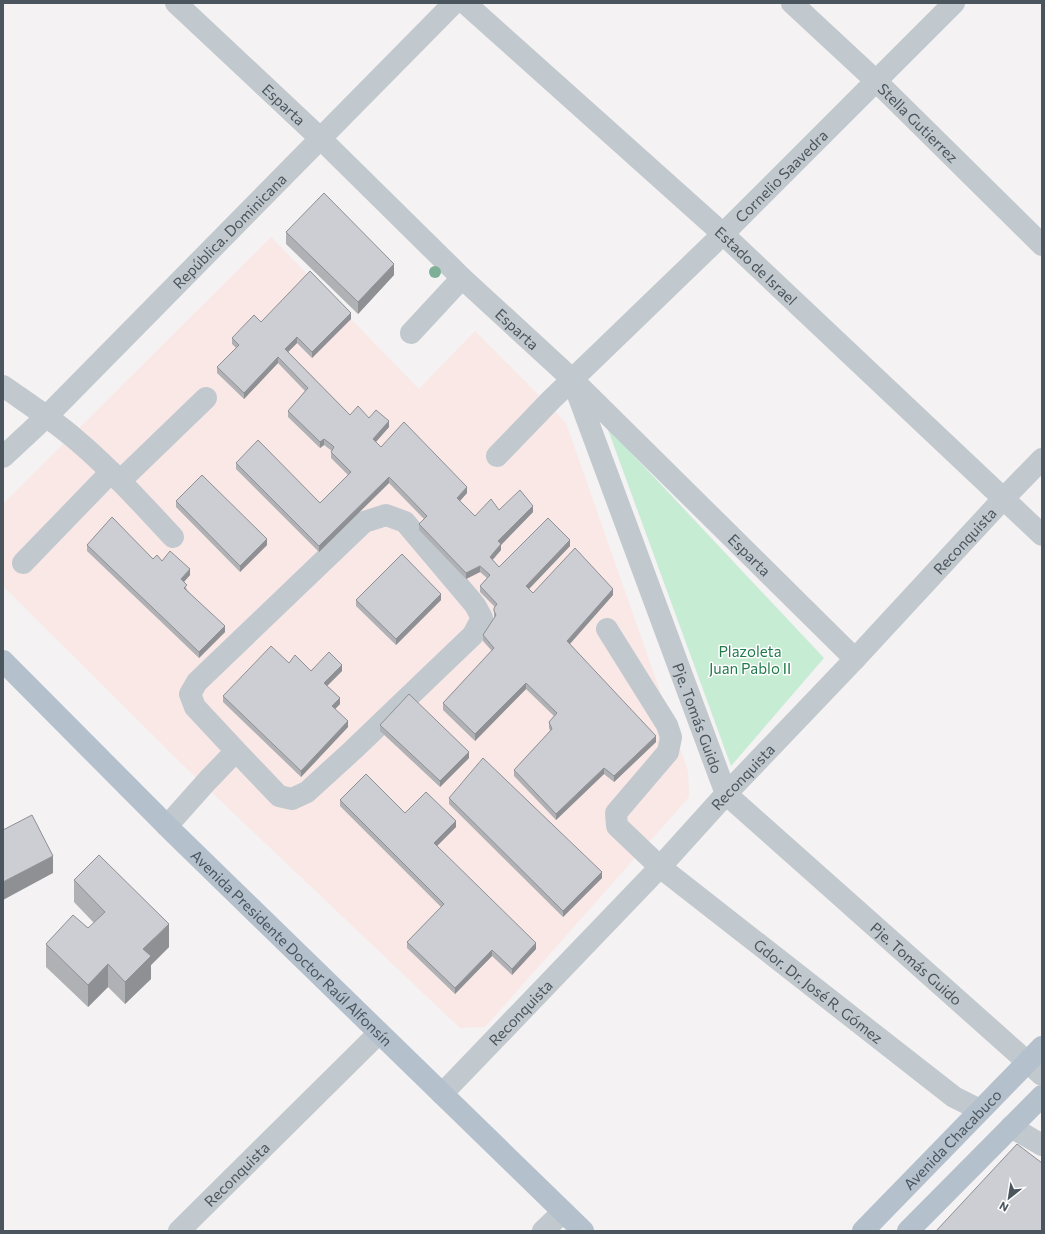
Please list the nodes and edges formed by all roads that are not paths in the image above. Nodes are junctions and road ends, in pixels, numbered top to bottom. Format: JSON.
{"nodes":[{"id":1,"x":176,"y":3,"type":"edge"},
{"id":2,"x":454,"y":3,"type":"edge"},
{"id":3,"x":465,"y":3,"type":"edge"},
{"id":4,"x":792,"y":3,"type":"edge"},
{"id":5,"x":954,"y":3,"type":"edge"},
{"id":6,"x":876,"y":81,"type":"junction"},
{"id":7,"x":321,"y":139,"type":"junction"},
{"id":8,"x":723,"y":234,"type":"junction"},
{"id":9,"x":1042,"y":245,"type":"edge"},
{"id":10,"x":462,"y":278,"type":"junction"},
{"id":11,"x":411,"y":333,"type":"dead end"},
{"id":12,"x":573,"y":380,"type":"junction"},
{"id":13,"x":3,"y":386,"type":"edge"},
{"id":14,"x":206,"y":398,"type":"dead end"},
{"id":15,"x":47,"y":416,"type":"junction"},
{"id":16,"x":497,"y":456,"type":"dead end"},
{"id":17,"x":3,"y":457,"type":"edge"},
{"id":18,"x":1042,"y":459,"type":"edge"},
{"id":19,"x":115,"y":477,"type":"junction"},
{"id":20,"x":1004,"y":498,"type":"junction"},
{"id":21,"x":1042,"y":535,"type":"edge"},
{"id":22,"x":173,"y":537,"type":"dead end"},
{"id":23,"x":23,"y":563,"type":"dead end"},
{"id":24,"x":607,"y":629,"type":"dead end"},
{"id":25,"x":855,"y":659,"type":"junction"},
{"id":26,"x":3,"y":661,"type":"edge"},
{"id":27,"x":236,"y":751,"type":"junction"},
{"id":28,"x":726,"y":794,"type":"junction"},
{"id":29,"x":168,"y":826,"type":"junction"},
{"id":30,"x":660,"y":867,"type":"junction"},
{"id":31,"x":379,"y":1033,"type":"junction"},
{"id":32,"x":1042,"y":1047,"type":"edge"},
{"id":33,"x":1035,"y":1069,"type":"edge"},
{"id":34,"x":442,"y":1094,"type":"junction"},
{"id":35,"x":1042,"y":1096,"type":"edge"},
{"id":36,"x":980,"y":1110,"type":"junction"},
{"id":37,"x":1011,"y":1127,"type":"junction"},
{"id":38,"x":1042,"y":1145,"type":"edge"},
{"id":39,"x":563,"y":1212,"type":"junction"},
{"id":40,"x":179,"y":1231,"type":"edge"},
{"id":41,"x":543,"y":1231,"type":"edge"},
{"id":42,"x":583,"y":1231,"type":"edge"},
{"id":43,"x":863,"y":1231,"type":"edge"},
{"id":44,"x":908,"y":1231,"type":"edge"}],
"edges":[{"from":1,"to":7,"type":"street","name":"Esparta"},
{"from":2,"to":7,"type":"street","name":"República. Dominicana"},
{"from":3,"to":8,"type":"street","name":"Estado de Israel"},
{"from":4,"to":6,"type":"street","name":"Stella Gutierrez"},
{"from":5,"to":6,"type":"street","name":"Cornelio Saavedra"},
{"from":6,"to":8,"type":"street","name":"Cornelio Saavedra"},
{"from":6,"to":9,"type":"street","name":"Stella Gutierrez"},
{"from":7,"to":10,"type":"street","name":"Esparta"},
{"from":7,"to":15,"type":"street","name":"República. Dominicana"},
{"from":8,"to":12,"type":"street","name":"Cornelio Saavedra"},
{"from":8,"to":20,"type":"street","name":"Estado de Israel"},
{"from":10,"to":11,"type":"street"},
{"from":10,"to":12,"type":"street","name":"Esparta"},
{"from":12,"to":16,"type":"street","name":"Cornelio Saavedra"},
{"from":12,"to":25,"type":"street","name":"Esparta"},
{"from":12,"to":28,"type":"street","name":"Pje. Tomás Guido"},
{"from":13,"to":15,"type":"street"},
{"from":14,"to":19,"type":"street"},
{"from":15,"to":17,"type":"street","name":"República. Dominicana"},
{"from":15,"to":19,"type":"street"},
{"from":18,"to":20,"type":"street","name":"Reconquista"},
{"from":19,"to":22,"type":"street"},
{"from":19,"to":23,"type":"street"},
{"from":20,"to":21,"type":"street","name":"Estado de Israel"},
{"from":20,"to":25,"type":"street","name":"Reconquista"},
{"from":24,"to":30,"type":"street","name":"Gdor. Dr. José R. Gómez"},
{"from":25,"to":28,"type":"street","name":"Reconquista"},
{"from":26,"to":29,"type":"main road","name":"Avenida Presidente Doctor Raúl Alfonsín"},
{"from":27,"to":27,"type":"street"},
{"from":27,"to":29,"type":"street"},
{"from":28,"to":30,"type":"street","name":"Reconquista"},
{"from":28,"to":33,"type":"street","name":"Pje. Tomás Guido"},
{"from":29,"to":31,"type":"main road","name":"Avenida Presidente Doctor Raúl Alfonsín"},
{"from":30,"to":34,"type":"street","name":"Reconquista"},
{"from":30,"to":36,"type":"street","name":"Gdor. Dr. José R. Gómez"},
{"from":31,"to":34,"type":"main road","name":"Avenida Presidente Doctor Raúl Alfonsín"},
{"from":31,"to":40,"type":"street","name":"Reconquista"},
{"from":32,"to":33,"type":"main road","name":"Avenida Chacabuco"},
{"from":33,"to":36,"type":"main road","name":"Avenida Chacabuco"},
{"from":34,"to":39,"type":"main road","name":"Avenida Presidente Doctor Raúl Alfonsín"},
{"from":35,"to":37,"type":"main road"},
{"from":36,"to":37,"type":"main road"},
{"from":36,"to":43,"type":"main road","name":"Avenida Chacabuco"},
{"from":37,"to":38,"type":"street"},
{"from":37,"to":44,"type":"main road"},
{"from":39,"to":41,"type":"street"},
{"from":39,"to":42,"type":"main road","name":"Avenida Presidente Doctor Raúl Alfonsín"}]}
